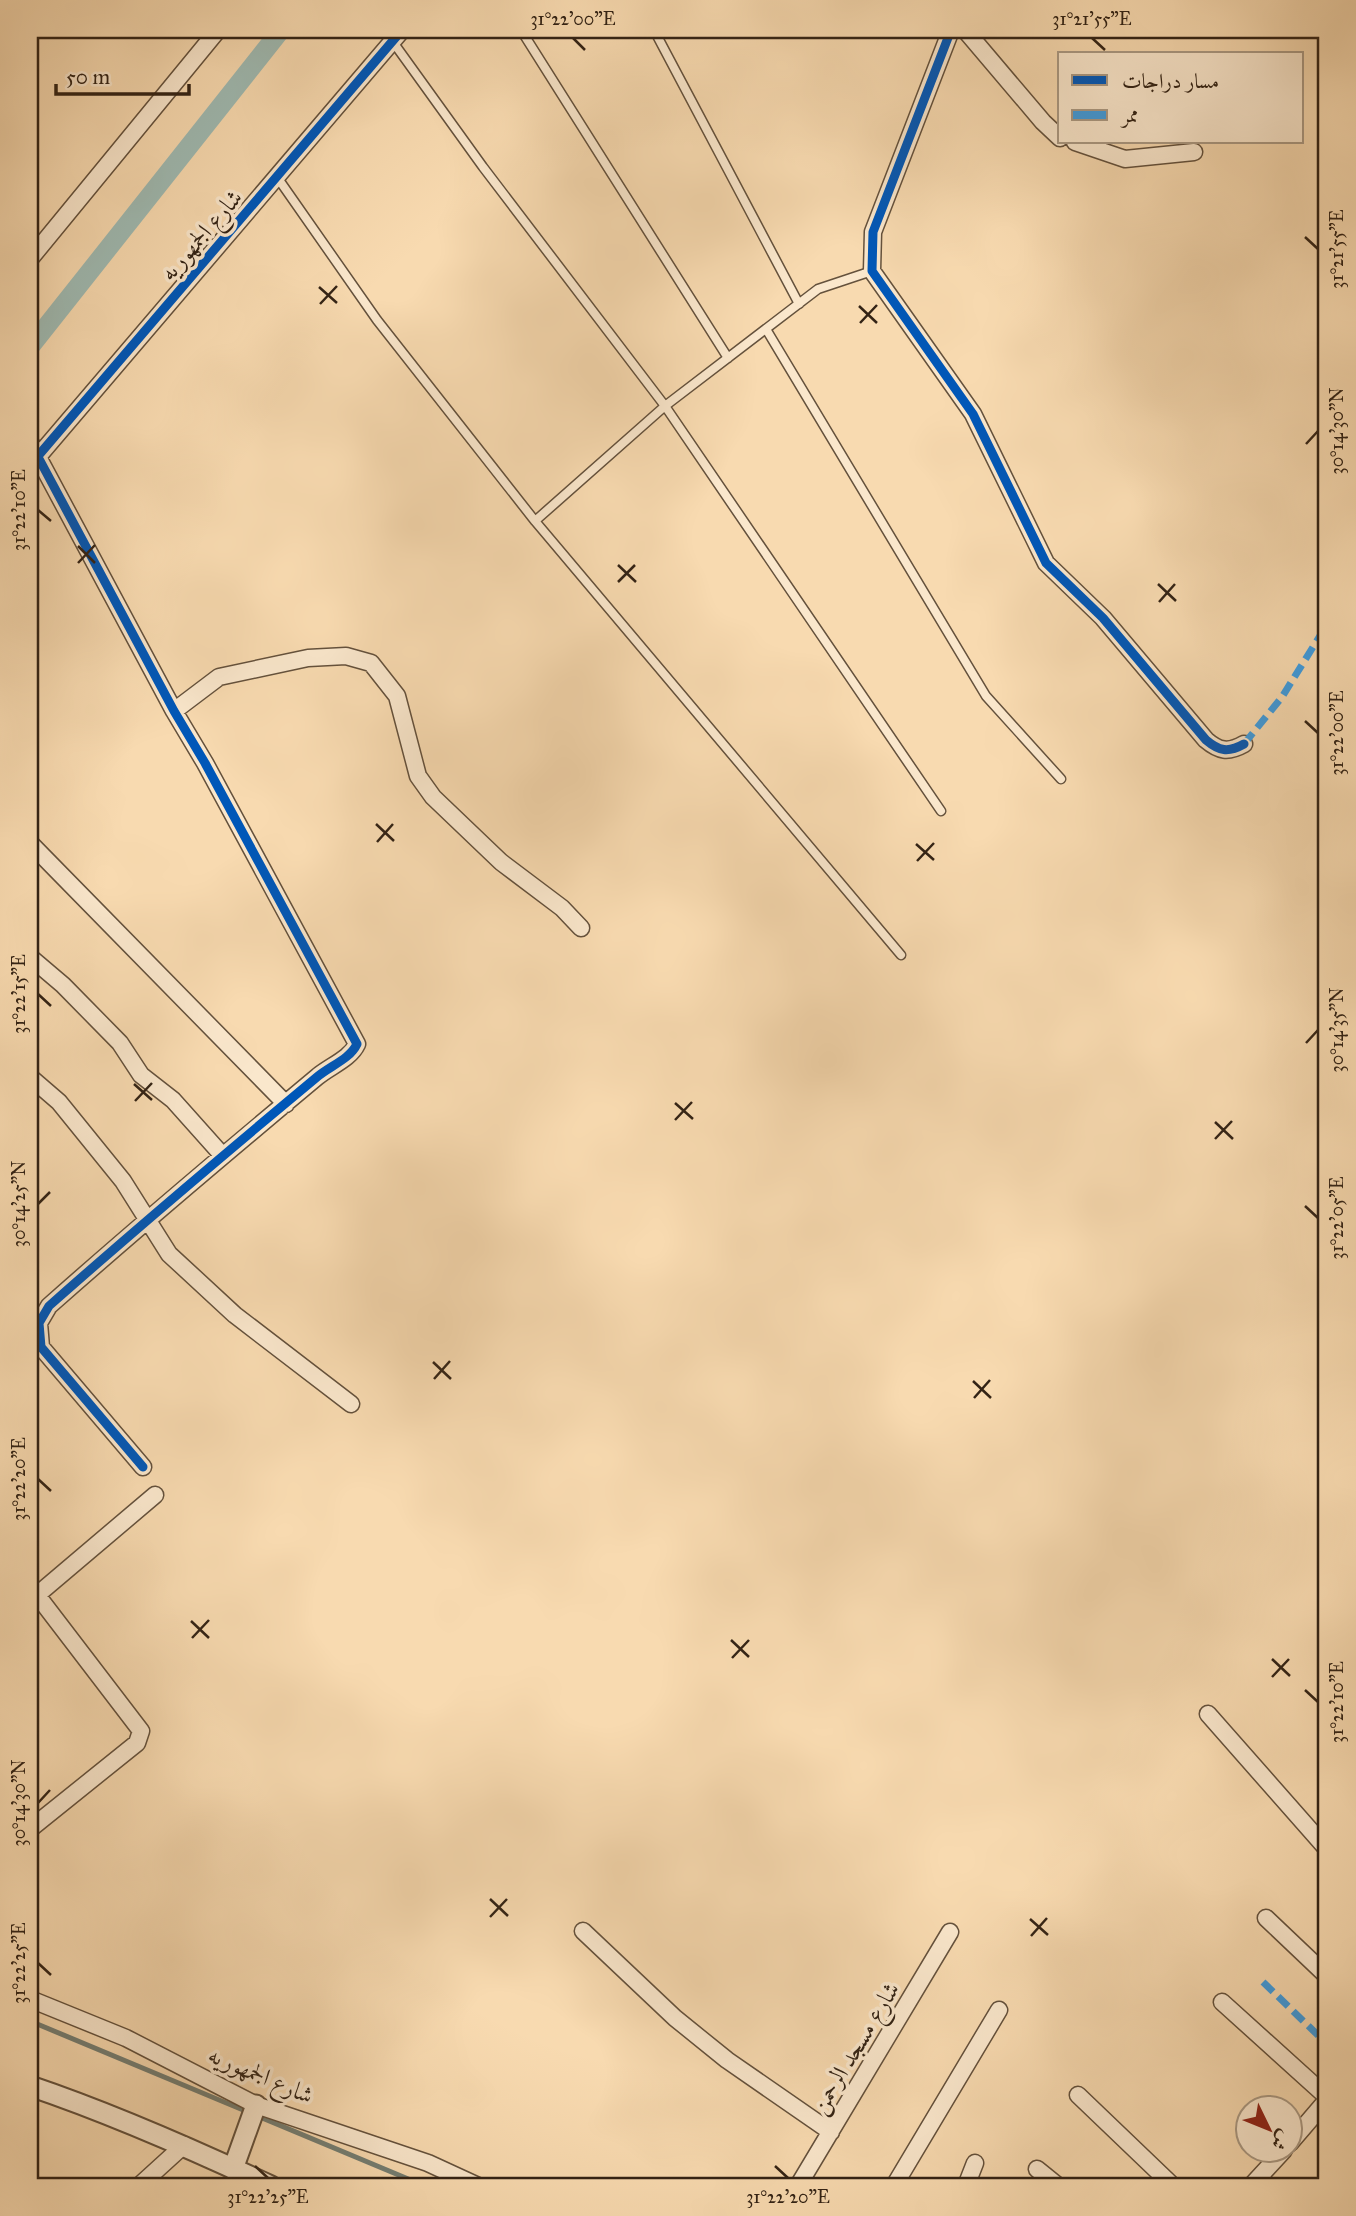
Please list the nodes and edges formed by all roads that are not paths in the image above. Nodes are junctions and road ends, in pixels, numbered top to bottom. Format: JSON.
{"nodes":[{"id":1,"x":218,"y":30,"type":"edge"},
{"id":2,"x":521,"y":30,"type":"edge"},
{"id":3,"x":654,"y":30,"type":"edge"},
{"id":4,"x":951,"y":30,"type":"edge"},
{"id":5,"x":965,"y":30,"type":"edge"},
{"id":6,"x":397,"y":36,"type":"edge"},
{"id":7,"x":1058,"y":136,"type":"edge"},
{"id":8,"x":1081,"y":144,"type":"edge"},
{"id":9,"x":1194,"y":152,"type":"dead end"},
{"id":10,"x":276,"y":177,"type":"junction"},
{"id":11,"x":30,"y":258,"type":"edge"},
{"id":12,"x":872,"y":271,"type":"junction"},
{"id":13,"x":799,"y":304,"type":"junction"},
{"id":14,"x":766,"y":329,"type":"junction"},
{"id":15,"x":728,"y":358,"type":"junction"},
{"id":16,"x":665,"y":406,"type":"junction"},
{"id":17,"x":32,"y":455,"type":"edge"},
{"id":18,"x":536,"y":521,"type":"junction"},
{"id":19,"x":174,"y":711,"type":"junction"},
{"id":20,"x":1244,"y":744,"type":"dead end"},
{"id":21,"x":1061,"y":779,"type":"dead end"},
{"id":22,"x":942,"y":811,"type":"dead end"},
{"id":23,"x":30,"y":843,"type":"edge"},
{"id":24,"x":581,"y":928,"type":"dead end"},
{"id":25,"x":901,"y":955,"type":"dead end"},
{"id":26,"x":30,"y":957,"type":"edge"},
{"id":27,"x":30,"y":1077,"type":"edge"},
{"id":28,"x":286,"y":1104,"type":"junction"},
{"id":29,"x":223,"y":1156,"type":"junction"},
{"id":30,"x":147,"y":1220,"type":"junction"},
{"id":31,"x":351,"y":1404,"type":"dead end"},
{"id":32,"x":143,"y":1467,"type":"dead end"},
{"id":33,"x":155,"y":1495,"type":"dead end"},
{"id":34,"x":33,"y":1598,"type":"edge"},
{"id":35,"x":1208,"y":1714,"type":"dead end"},
{"id":36,"x":30,"y":1829,"type":"edge"},
{"id":37,"x":1326,"y":1848,"type":"edge"},
{"id":38,"x":1266,"y":1918,"type":"dead end"},
{"id":39,"x":583,"y":1930,"type":"dead end"},
{"id":40,"x":950,"y":1932,"type":"dead end"},
{"id":41,"x":1326,"y":1975,"type":"edge"},
{"id":42,"x":30,"y":1999,"type":"edge"},
{"id":43,"x":1222,"y":2002,"type":"dead end"},
{"id":44,"x":999,"y":2010,"type":"dead end"},
{"id":45,"x":30,"y":2086,"type":"edge"},
{"id":46,"x":1078,"y":2095,"type":"dead end"},
{"id":47,"x":1326,"y":2099,"type":"edge"},
{"id":48,"x":255,"y":2109,"type":"junction"},
{"id":49,"x":1304,"y":2126,"type":"edge"},
{"id":50,"x":831,"y":2133,"type":"junction"},
{"id":51,"x":184,"y":2145,"type":"junction"},
{"id":52,"x":975,"y":2163,"type":"dead end"},
{"id":53,"x":1271,"y":2164,"type":"edge"},
{"id":54,"x":233,"y":2169,"type":"junction"},
{"id":55,"x":1037,"y":2169,"type":"dead end"},
{"id":56,"x":139,"y":2186,"type":"edge"},
{"id":57,"x":271,"y":2186,"type":"edge"},
{"id":58,"x":478,"y":2186,"type":"edge"},
{"id":59,"x":798,"y":2186,"type":"edge"},
{"id":60,"x":894,"y":2186,"type":"edge"},
{"id":61,"x":966,"y":2186,"type":"edge"},
{"id":62,"x":1058,"y":2186,"type":"edge"},
{"id":63,"x":1173,"y":2186,"type":"edge"},
{"id":64,"x":1251,"y":2186,"type":"edge"}],
"edges":[{"from":1,"to":11,"type":"street"},
{"from":2,"to":15,"type":"lane"},
{"from":3,"to":13,"type":"lane"},
{"from":4,"to":12,"type":"street"},
{"from":5,"to":7,"type":"street"},
{"from":6,"to":10,"type":"street","name":"شارع الجمهوريه"},
{"from":6,"to":16,"type":"lane"},
{"from":8,"to":9,"type":"street"},
{"from":10,"to":17,"type":"street","name":"شارع الجمهوريه"},
{"from":10,"to":18,"type":"lane"},
{"from":12,"to":13,"type":"lane"},
{"from":12,"to":20,"type":"street"},
{"from":13,"to":14,"type":"lane"},
{"from":14,"to":15,"type":"lane"},
{"from":14,"to":21,"type":"lane"},
{"from":15,"to":16,"type":"lane"},
{"from":16,"to":18,"type":"lane"},
{"from":16,"to":22,"type":"lane"},
{"from":17,"to":19,"type":"street"},
{"from":18,"to":25,"type":"lane"},
{"from":19,"to":24,"type":"street"},
{"from":19,"to":28,"type":"street"},
{"from":23,"to":28,"type":"street"},
{"from":26,"to":29,"type":"street"},
{"from":27,"to":30,"type":"street"},
{"from":28,"to":29,"type":"street"},
{"from":29,"to":30,"type":"street"},
{"from":30,"to":31,"type":"street"},
{"from":30,"to":32,"type":"street"},
{"from":33,"to":34,"type":"street"},
{"from":34,"to":36,"type":"street"},
{"from":35,"to":37,"type":"street"},
{"from":38,"to":41,"type":"street"},
{"from":39,"to":50,"type":"street"},
{"from":40,"to":50,"type":"street","name":"شارع مسجد الرحمن"},
{"from":42,"to":48,"type":"street","name":"شارع الجمهوريه"},
{"from":43,"to":47,"type":"street"},
{"from":44,"to":60,"type":"street"},
{"from":45,"to":51,"type":"street"},
{"from":46,"to":63,"type":"street"},
{"from":47,"to":49,"type":"street"},
{"from":48,"to":54,"type":"street"},
{"from":48,"to":58,"type":"street","name":"شارع الجمهوريه"},
{"from":50,"to":59,"type":"street","name":"شارع مسجد الرحمن"},
{"from":51,"to":54,"type":"street"},
{"from":51,"to":56,"type":"street"},
{"from":52,"to":61,"type":"street"},
{"from":53,"to":64,"type":"street"},
{"from":54,"to":57,"type":"street"},
{"from":55,"to":62,"type":"street"}]}
